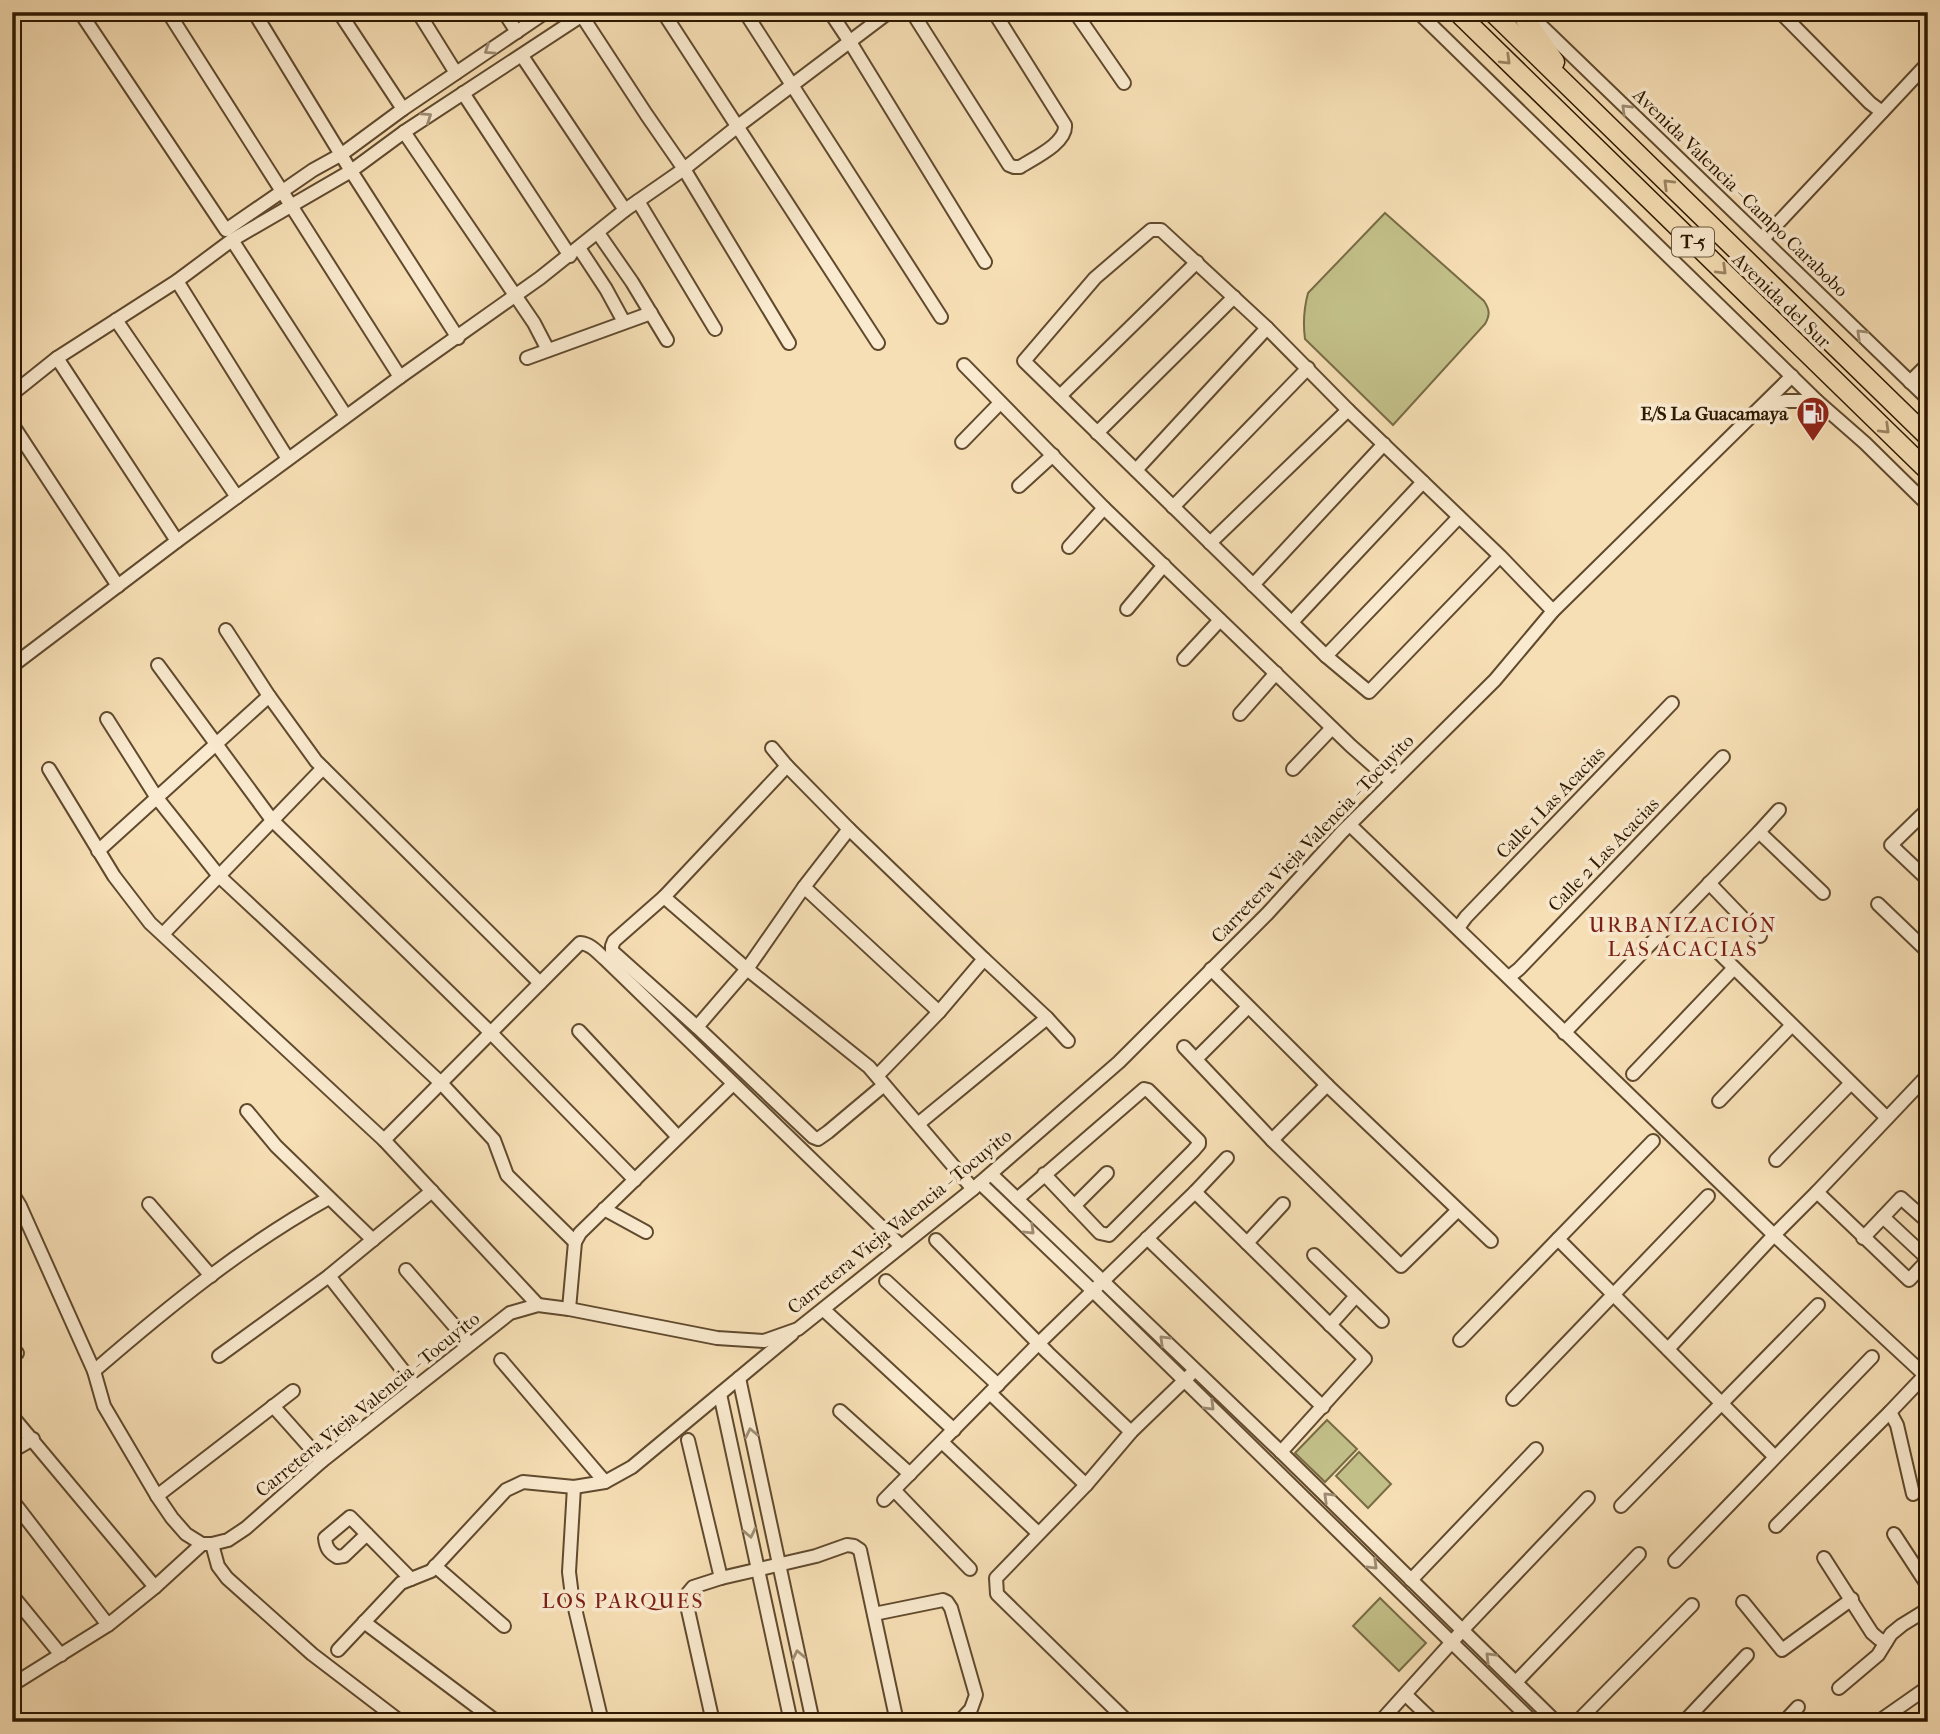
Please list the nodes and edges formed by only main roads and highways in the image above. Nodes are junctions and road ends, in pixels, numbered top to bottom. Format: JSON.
{"nodes":[{"id":1,"x":1457,"y":12,"type":"edge"},
{"id":2,"x":1492,"y":12,"type":"edge"},
{"id":3,"x":1520,"y":12,"type":"edge"},
{"id":4,"x":1579,"y":97,"type":"junction"},
{"id":5,"x":1928,"y":437,"type":"edge"},
{"id":6,"x":1928,"y":471,"type":"edge"}],
"edges":[{"from":1,"to":6,"type":"highway","name":"Avenida del Sur","number":"T-5","one_way":true},
{"from":2,"to":4,"type":"highway","name":"Avenida del Sur","number":"T-5"},
{"from":3,"to":4,"type":"highway"},
{"from":5,"to":4,"type":"highway","name":"Avenida del Sur","number":"T-5","one_way":true}]}
